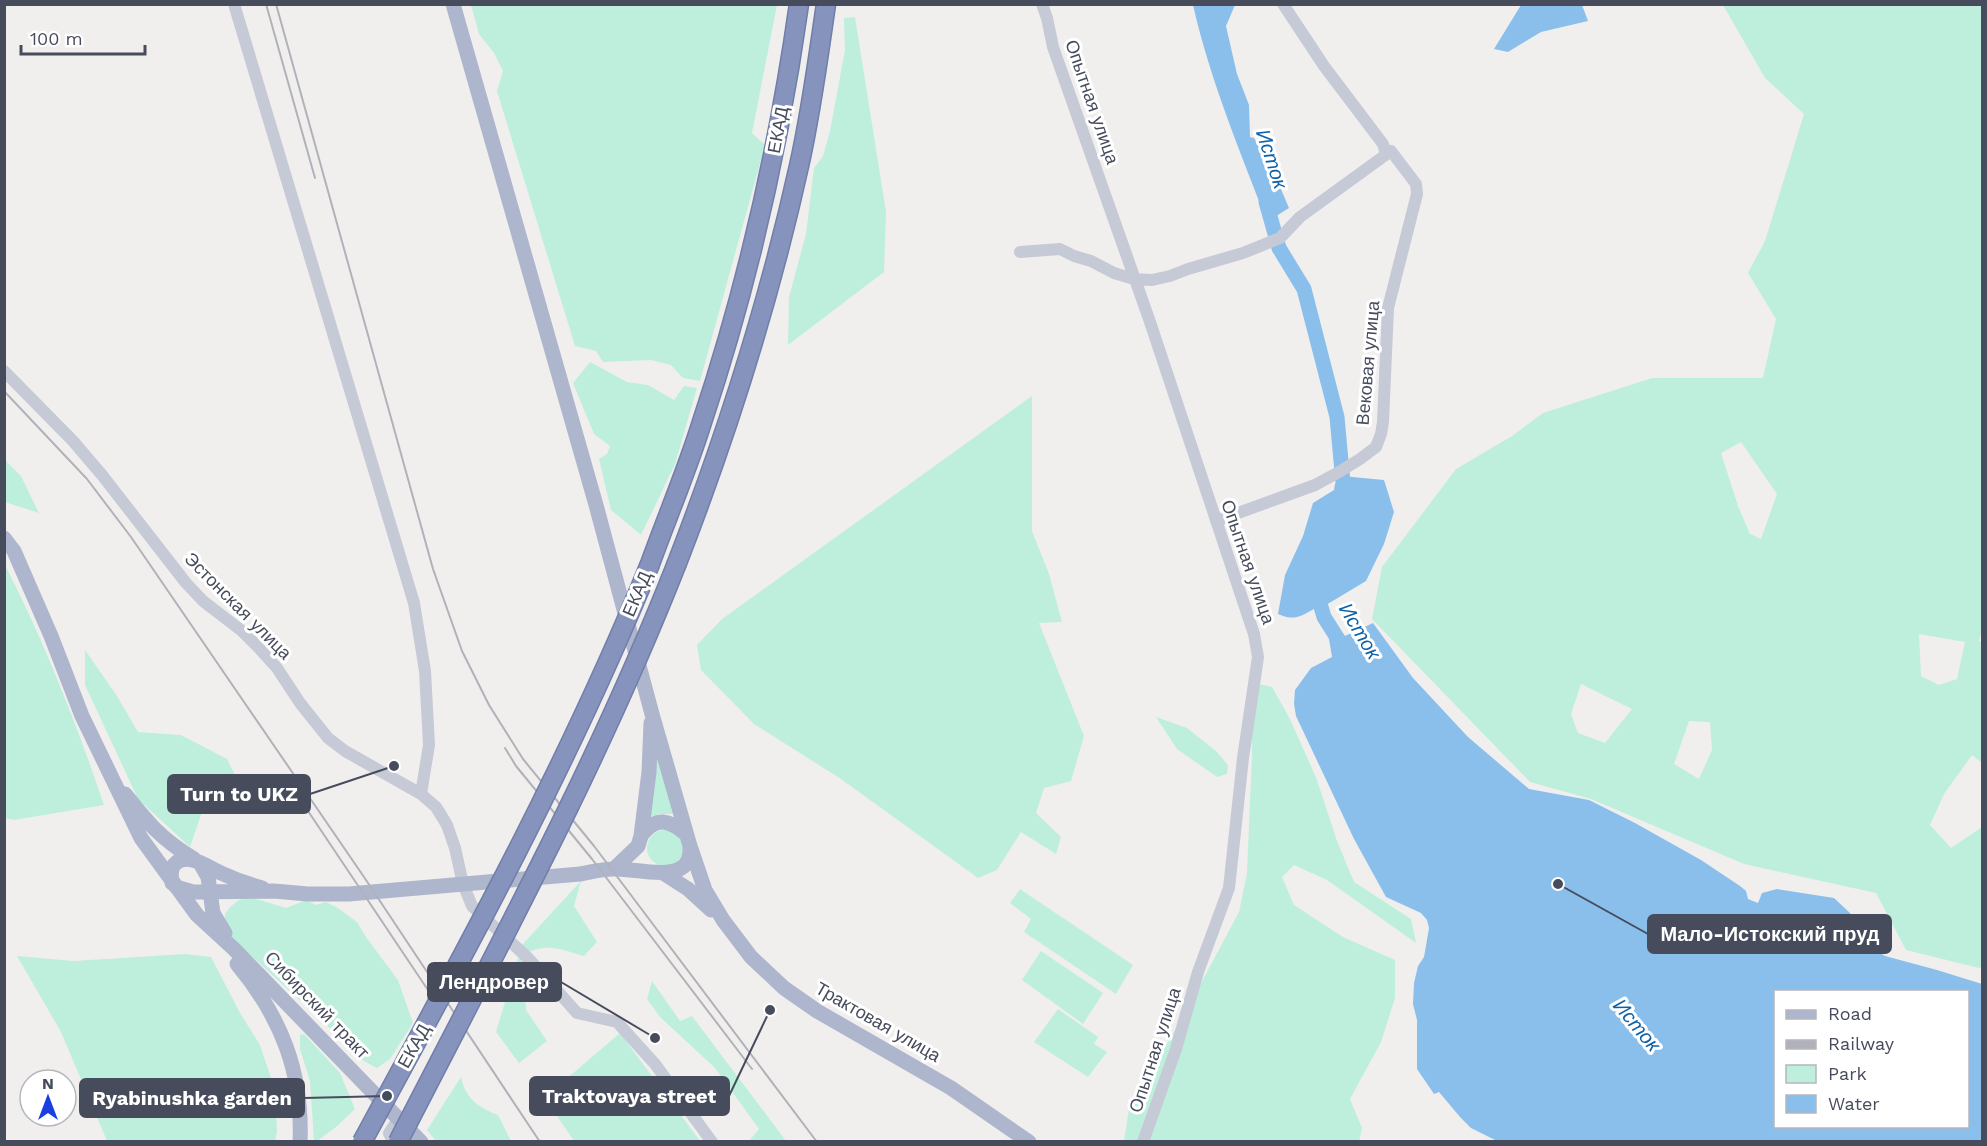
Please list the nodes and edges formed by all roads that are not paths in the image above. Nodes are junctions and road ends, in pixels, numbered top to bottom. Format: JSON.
{"nodes":[{"id":1,"x":234,"y":4,"type":"edge"},
{"id":2,"x":453,"y":4,"type":"edge"},
{"id":3,"x":799,"y":4,"type":"edge"},
{"id":4,"x":826,"y":4,"type":"edge"},
{"id":5,"x":1042,"y":4,"type":"edge"},
{"id":6,"x":1283,"y":4,"type":"edge"},
{"id":7,"x":1389,"y":152,"type":"junction"},
{"id":8,"x":1020,"y":252,"type":"dead end"},
{"id":9,"x":1134,"y":279,"type":"junction"},
{"id":10,"x":4,"y":371,"type":"edge"},
{"id":11,"x":1216,"y":521,"type":"junction"},
{"id":12,"x":4,"y":538,"type":"edge"},
{"id":13,"x":652,"y":714,"type":"junction"},
{"id":14,"x":112,"y":777,"type":"junction"},
{"id":15,"x":422,"y":794,"type":"junction"},
{"id":16,"x":640,"y":841,"type":"junction"},
{"id":17,"x":688,"y":841,"type":"junction"},
{"id":18,"x":198,"y":862,"type":"junction"},
{"id":19,"x":615,"y":868,"type":"junction"},
{"id":20,"x":660,"y":873,"type":"junction"},
{"id":21,"x":463,"y":884,"type":"junction"},
{"id":22,"x":174,"y":885,"type":"junction"},
{"id":23,"x":205,"y":887,"type":"junction"},
{"id":24,"x":274,"y":891,"type":"junction"},
{"id":25,"x":235,"y":892,"type":"junction"},
{"id":26,"x":197,"y":915,"type":"junction"},
{"id":27,"x":723,"y":920,"type":"junction"},
{"id":28,"x":220,"y":925,"type":"junction"},
{"id":29,"x":234,"y":949,"type":"junction"},
{"id":30,"x":399,"y":1118,"type":"junction"},
{"id":31,"x":300,"y":1142,"type":"edge"},
{"id":32,"x":362,"y":1142,"type":"edge"},
{"id":33,"x":393,"y":1142,"type":"edge"},
{"id":34,"x":398,"y":1142,"type":"edge"},
{"id":35,"x":421,"y":1142,"type":"edge"},
{"id":36,"x":712,"y":1142,"type":"edge"},
{"id":37,"x":1029,"y":1142,"type":"edge"},
{"id":38,"x":1143,"y":1142,"type":"edge"}],
"edges":[{"from":1,"to":15,"type":"street"},
{"from":2,"to":13,"type":"main road"},
{"from":3,"to":32,"type":"highway","name":"ЕКАД","bridge":true},
{"from":4,"to":34,"type":"highway","name":"ЕКАД","bridge":true},
{"from":5,"to":9,"type":"street","name":"Опытная улица"},
{"from":6,"to":7,"type":"street","name":"Вековая улица"},
{"from":7,"to":9,"type":"street"},
{"from":7,"to":11,"type":"street","name":"Вековая улица"},
{"from":8,"to":9,"type":"street"},
{"from":9,"to":11,"type":"street","name":"Опытная улица"},
{"from":10,"to":15,"type":"street","name":"Эстонская улица"},
{"from":11,"to":38,"type":"street","name":"Опытная улица"},
{"from":12,"to":14,"type":"main road","name":"Сибирский тракт"},
{"from":13,"to":16,"type":"main road"},
{"from":13,"to":17,"type":"main road"},
{"from":14,"to":18,"type":"main road","name":"Сибирский тракт"},
{"from":14,"to":22,"type":"main road","name":"Сибирский тракт"},
{"from":15,"to":21,"type":"street","name":"Эстонская улица"},
{"from":16,"to":17,"type":"main road"},
{"from":16,"to":19,"type":"main road"},
{"from":16,"to":20,"type":"main road"},
{"from":17,"to":20,"type":"main road"},
{"from":17,"to":27,"type":"main road"},
{"from":18,"to":22,"type":"main road"},
{"from":18,"to":23,"type":"main road","name":"Сибирский тракт"},
{"from":18,"to":24,"type":"main road"},
{"from":19,"to":20,"type":"main road"},
{"from":19,"to":21,"type":"main road"},
{"from":20,"to":27,"type":"main road"},
{"from":21,"to":24,"type":"main road"},
{"from":21,"to":36,"type":"street","name":"Эстонская улица"},
{"from":22,"to":23,"type":"main road"},
{"from":22,"to":26,"type":"main road","name":"Сибирский тракт"},
{"from":23,"to":25,"type":"main road"},
{"from":23,"to":28,"type":"main road","name":"Сибирский тракт"},
{"from":24,"to":25,"type":"main road"},
{"from":25,"to":28,"type":"main road"},
{"from":26,"to":29,"type":"main road","name":"Сибирский тракт"},
{"from":26,"to":31,"type":"main road"},
{"from":27,"to":37,"type":"main road","name":"Трактовая улица"},
{"from":28,"to":29,"type":"main road","name":"Сибирский тракт"},
{"from":29,"to":30,"type":"main road","name":"Сибирский тракт"},
{"from":30,"to":33,"type":"street"},
{"from":30,"to":35,"type":"main road","name":"Сибирский тракт"}]}
